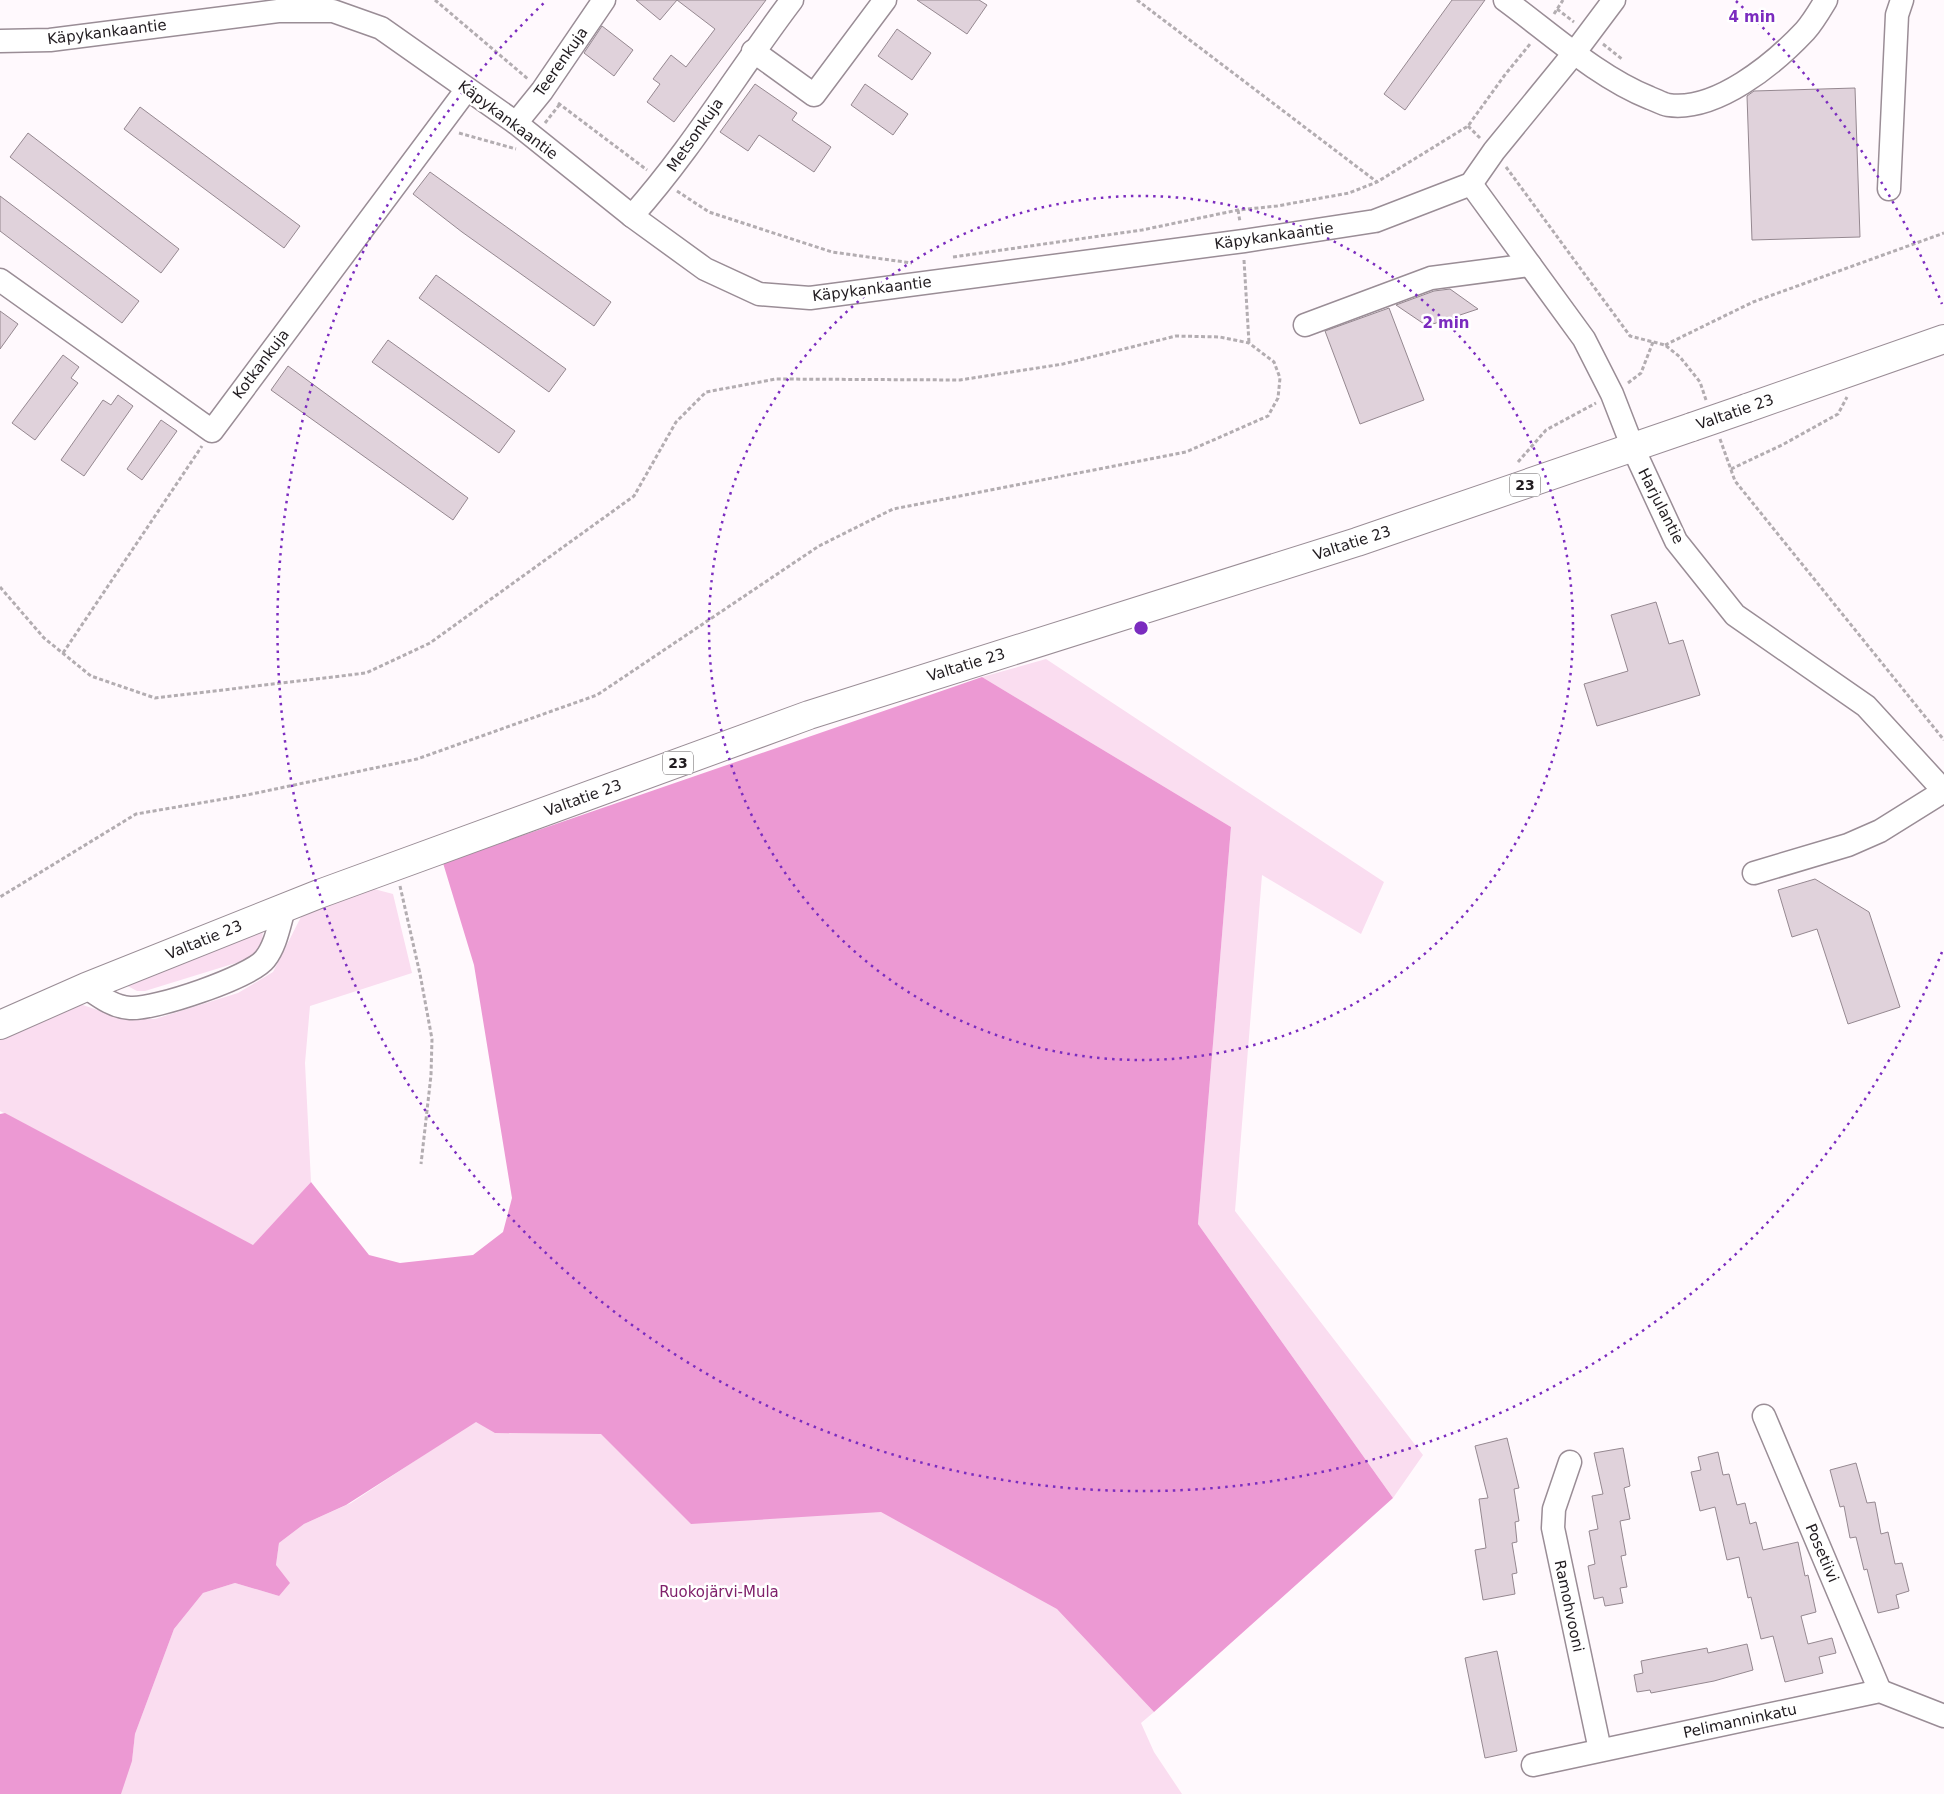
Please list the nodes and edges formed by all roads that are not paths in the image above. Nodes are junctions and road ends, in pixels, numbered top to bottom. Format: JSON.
{"nodes":[{"id":1,"x":604,"y":0,"type":"edge"},
{"id":2,"x":792,"y":0,"type":"edge"},
{"id":3,"x":885,"y":0,"type":"edge"},
{"id":4,"x":1505,"y":0,"type":"edge"},
{"id":5,"x":1614,"y":0,"type":"edge"},
{"id":6,"x":1826,"y":0,"type":"edge"},
{"id":7,"x":1902,"y":0,"type":"edge"},
{"id":8,"x":333,"y":6,"type":"edge"},
{"id":9,"x":0,"y":41,"type":"edge"},
{"id":10,"x":753,"y":51,"type":"junction"},
{"id":11,"x":1575,"y":52,"type":"junction"},
{"id":12,"x":466,"y":89,"type":"junction"},
{"id":13,"x":516,"y":123,"type":"junction"},
{"id":14,"x":1471,"y":184,"type":"junction"},
{"id":15,"x":1889,"y":189,"type":"dead end"},
{"id":16,"x":632,"y":216,"type":"junction"},
{"id":17,"x":1530,"y":265,"type":"junction"},
{"id":18,"x":0,"y":280,"type":"edge"},
{"id":19,"x":1305,"y":325,"type":"dead end"},
{"id":20,"x":1944,"y":340,"type":"edge"},
{"id":21,"x":1633,"y":448,"type":"junction"},
{"id":22,"x":1944,"y":791,"type":"edge"},
{"id":23,"x":1754,"y":873,"type":"dead end"},
{"id":24,"x":284,"y":909,"type":"junction"},
{"id":25,"x":86,"y":987,"type":"junction"},
{"id":26,"x":0,"y":1025,"type":"edge"},
{"id":27,"x":1764,"y":1416,"type":"dead end"},
{"id":28,"x":1570,"y":1462,"type":"dead end"},
{"id":29,"x":1880,"y":1691,"type":"junction"},
{"id":30,"x":1944,"y":1716,"type":"edge"},
{"id":31,"x":1600,"y":1750,"type":"junction"},
{"id":32,"x":1533,"y":1765,"type":"dead end"}],
"edges":[{"from":1,"to":13,"type":"street","name":"Teerenkuja"},
{"from":2,"to":10,"type":"street","name":"Metsonkuja"},
{"from":3,"to":10,"type":"street"},
{"from":4,"to":11,"type":"street"},
{"from":5,"to":11,"type":"street"},
{"from":6,"to":11,"type":"street"},
{"from":7,"to":15,"type":"street"},
{"from":8,"to":9,"type":"street","name":"Käpykankaantie"},
{"from":8,"to":12,"type":"street","name":"Käpykankaantie"},
{"from":10,"to":16,"type":"street","name":"Metsonkuja"},
{"from":11,"to":14,"type":"street"},
{"from":12,"to":13,"type":"street","name":"Käpykankaantie"},
{"from":12,"to":18,"type":"street","name":"Kotkankuja"},
{"from":13,"to":16,"type":"street","name":"Käpykankaantie"},
{"from":14,"to":16,"type":"street","name":"Käpykankaantie"},
{"from":14,"to":17,"type":"street","name":"Harjulantie"},
{"from":17,"to":19,"type":"street"},
{"from":17,"to":21,"type":"street","name":"Harjulantie"},
{"from":20,"to":21,"type":"highway","name":"Valtatie 23","number":"23","bridge":true},
{"from":21,"to":22,"type":"street","name":"Harjulantie"},
{"from":21,"to":24,"type":"highway","name":"Valtatie 23","number":"23"},
{"from":22,"to":23,"type":"street"},
{"from":24,"to":25,"type":"highway","name":"Valtatie 23","number":"23"},
{"from":24,"to":25,"type":"street"},
{"from":25,"to":26,"type":"highway","name":"Valtatie 23","number":"23"},
{"from":27,"to":29,"type":"street","name":"Posetiivi"},
{"from":28,"to":31,"type":"street","name":"Ramohvooni"},
{"from":29,"to":30,"type":"street"},
{"from":29,"to":31,"type":"street","name":"Pelimanninkatu"},
{"from":31,"to":32,"type":"street","name":"Pelimanninkatu"}]}
